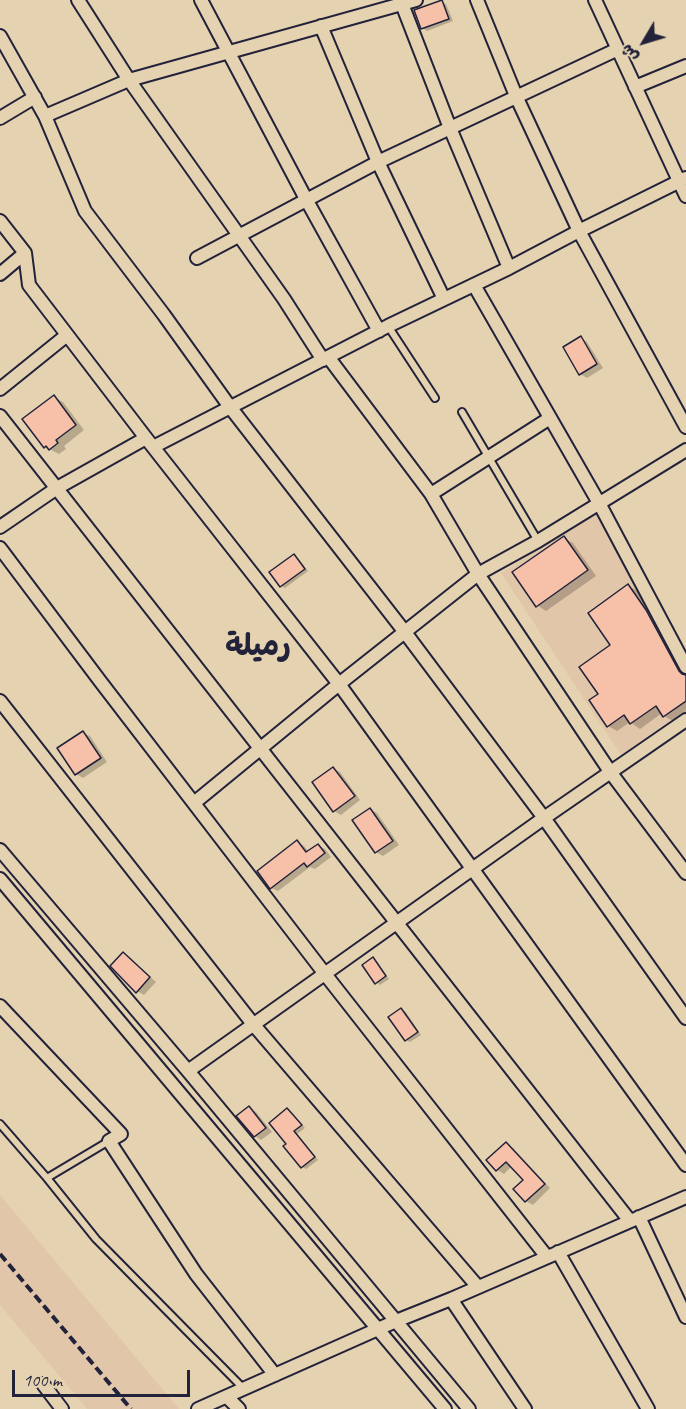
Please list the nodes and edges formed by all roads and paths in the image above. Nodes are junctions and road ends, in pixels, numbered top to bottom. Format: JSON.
{"nodes":[{"id":1,"x":78,"y":0,"type":"edge"},
{"id":2,"x":201,"y":0,"type":"edge"},
{"id":3,"x":416,"y":0,"type":"edge"},
{"id":4,"x":477,"y":0,"type":"edge"},
{"id":5,"x":595,"y":0,"type":"edge"},
{"id":6,"x":402,"y":4,"type":"junction"},
{"id":7,"x":321,"y":26,"type":"junction"},
{"id":8,"x":0,"y":36,"type":"edge"},
{"id":9,"x":618,"y":49,"type":"junction"},
{"id":10,"x":229,"y":52,"type":"junction"},
{"id":11,"x":686,"y":66,"type":"edge"},
{"id":12,"x":129,"y":80,"type":"junction"},
{"id":13,"x":635,"y":87,"type":"junction"},
{"id":14,"x":516,"y":96,"type":"junction"},
{"id":15,"x":35,"y":97,"type":"junction"},
{"id":16,"x":45,"y":116,"type":"junction"},
{"id":17,"x":0,"y":118,"type":"edge"},
{"id":18,"x":450,"y":128,"type":"junction"},
{"id":19,"x":378,"y":162,"type":"junction"},
{"id":20,"x":682,"y":180,"type":"edge"},
{"id":21,"x":686,"y":196,"type":"edge"},
{"id":22,"x":306,"y":199,"type":"junction"},
{"id":23,"x":0,"y":221,"type":"edge"},
{"id":24,"x":579,"y":231,"type":"junction"},
{"id":25,"x":239,"y":236,"type":"junction"},
{"id":26,"x":25,"y":253,"type":"junction"},
{"id":27,"x":197,"y":258,"type":"dead end"},
{"id":28,"x":509,"y":268,"type":"junction"},
{"id":29,"x":0,"y":274,"type":"edge"},
{"id":30,"x":474,"y":285,"type":"junction"},
{"id":31,"x":444,"y":299,"type":"junction"},
{"id":32,"x":383,"y":329,"type":"junction"},
{"id":33,"x":67,"y":335,"type":"junction"},
{"id":34,"x":326,"y":359,"type":"junction"},
{"id":35,"x":0,"y":389,"type":"edge"},
{"id":36,"x":435,"y":398,"type":"dead end"},
{"id":37,"x":231,"y":406,"type":"junction"},
{"id":38,"x":462,"y":412,"type":"dead end"},
{"id":39,"x":0,"y":416,"type":"edge"},
{"id":40,"x":550,"y":418,"type":"junction"},
{"id":41,"x":686,"y":428,"type":"edge"},
{"id":42,"x":149,"y":442,"type":"junction"},
{"id":43,"x":686,"y":450,"type":"edge"},
{"id":44,"x":488,"y":457,"type":"junction"},
{"id":45,"x":57,"y":488,"type":"junction"},
{"id":46,"x":431,"y":494,"type":"junction"},
{"id":47,"x":599,"y":503,"type":"junction"},
{"id":48,"x":0,"y":527,"type":"edge"},
{"id":49,"x":537,"y":541,"type":"junction"},
{"id":50,"x":0,"y":548,"type":"edge"},
{"id":51,"x":478,"y":574,"type":"junction"},
{"id":52,"x":404,"y":631,"type":"junction"},
{"id":53,"x":686,"y":667,"type":"edge"},
{"id":54,"x":339,"y":684,"type":"junction"},
{"id":55,"x":0,"y":701,"type":"edge"},
{"id":56,"x":686,"y":720,"type":"edge"},
{"id":57,"x":260,"y":748,"type":"junction"},
{"id":58,"x":611,"y":773,"type":"junction"},
{"id":59,"x":194,"y":803,"type":"junction"},
{"id":60,"x":544,"y":818,"type":"junction"},
{"id":61,"x":0,"y":850,"type":"edge"},
{"id":62,"x":472,"y":868,"type":"junction"},
{"id":63,"x":686,"y":873,"type":"edge"},
{"id":64,"x":0,"y":879,"type":"edge"},
{"id":65,"x":396,"y":923,"type":"junction"},
{"id":66,"x":325,"y":974,"type":"junction"},
{"id":67,"x":0,"y":1006,"type":"edge"},
{"id":68,"x":686,"y":1018,"type":"edge"},
{"id":69,"x":254,"y":1024,"type":"junction"},
{"id":70,"x":188,"y":1071,"type":"junction"},
{"id":71,"x":0,"y":1124,"type":"edge"},
{"id":72,"x":109,"y":1141,"type":"junction"},
{"id":73,"x":686,"y":1165,"type":"edge"},
{"id":74,"x":47,"y":1178,"type":"junction"},
{"id":75,"x":686,"y":1197,"type":"edge"},
{"id":76,"x":635,"y":1219,"type":"junction"},
{"id":77,"x":553,"y":1255,"type":"junction"},
{"id":78,"x":478,"y":1287,"type":"junction"},
{"id":79,"x":451,"y":1299,"type":"junction"},
{"id":80,"x":686,"y":1317,"type":"edge"},
{"id":81,"x":396,"y":1321,"type":"junction"},
{"id":82,"x":378,"y":1330,"type":"junction"},
{"id":83,"x":275,"y":1375,"type":"junction"},
{"id":84,"x":43,"y":1384,"type":"dead end"},
{"id":85,"x":244,"y":1389,"type":"junction"},
{"id":86,"x":227,"y":1396,"type":"junction"},
{"id":87,"x":60,"y":1405,"type":"edge"},
{"id":88,"x":45,"y":1409,"type":"edge"},
{"id":89,"x":198,"y":1409,"type":"edge"},
{"id":90,"x":239,"y":1409,"type":"edge"},
{"id":91,"x":445,"y":1409,"type":"edge"},
{"id":92,"x":469,"y":1409,"type":"edge"},
{"id":93,"x":525,"y":1409,"type":"edge"},
{"id":94,"x":648,"y":1409,"type":"edge"}],
"edges":[{"from":1,"to":12,"type":"street"},
{"from":2,"to":10,"type":"street"},
{"from":3,"to":6,"type":"street"},
{"from":4,"to":14,"type":"street"},
{"from":5,"to":9,"type":"street"},
{"from":6,"to":7,"type":"street"},
{"from":6,"to":18,"type":"street"},
{"from":7,"to":10,"type":"street"},
{"from":7,"to":19,"type":"street"},
{"from":8,"to":15,"type":"street"},
{"from":9,"to":13,"type":"street"},
{"from":9,"to":14,"type":"street"},
{"from":10,"to":12,"type":"street"},
{"from":10,"to":22,"type":"street"},
{"from":11,"to":13,"type":"street"},
{"from":12,"to":16,"type":"street"},
{"from":12,"to":25,"type":"street"},
{"from":13,"to":20,"type":"street"},
{"from":14,"to":18,"type":"street"},
{"from":14,"to":24,"type":"street"},
{"from":15,"to":16,"type":"street"},
{"from":15,"to":17,"type":"street"},
{"from":16,"to":37,"type":"street"},
{"from":18,"to":19,"type":"street"},
{"from":18,"to":28,"type":"street"},
{"from":19,"to":22,"type":"street"},
{"from":19,"to":31,"type":"street"},
{"from":20,"to":21,"type":"street"},
{"from":20,"to":24,"type":"street"},
{"from":22,"to":25,"type":"street"},
{"from":22,"to":32,"type":"street"},
{"from":23,"to":26,"type":"street"},
{"from":24,"to":28,"type":"street"},
{"from":24,"to":41,"type":"street"},
{"from":25,"to":27,"type":"street"},
{"from":25,"to":34,"type":"street"},
{"from":26,"to":29,"type":"street"},
{"from":26,"to":33,"type":"street"},
{"from":28,"to":30,"type":"street"},
{"from":30,"to":31,"type":"street"},
{"from":30,"to":40,"type":"street"},
{"from":31,"to":32,"type":"street"},
{"from":32,"to":34,"type":"street"},
{"from":32,"to":36,"type":"lane"},
{"from":33,"to":35,"type":"street"},
{"from":33,"to":42,"type":"street"},
{"from":34,"to":37,"type":"street"},
{"from":34,"to":46,"type":"street"},
{"from":37,"to":42,"type":"street"},
{"from":37,"to":52,"type":"street"},
{"from":38,"to":44,"type":"lane"},
{"from":39,"to":45,"type":"street"},
{"from":40,"to":44,"type":"street"},
{"from":40,"to":47,"type":"street"},
{"from":42,"to":45,"type":"street"},
{"from":42,"to":54,"type":"street"},
{"from":43,"to":47,"type":"street"},
{"from":44,"to":46,"type":"street"},
{"from":44,"to":49,"type":"lane"},
{"from":45,"to":48,"type":"street"},
{"from":45,"to":57,"type":"street"},
{"from":46,"to":51,"type":"street"},
{"from":47,"to":49,"type":"street"},
{"from":47,"to":53,"type":"street"},
{"from":49,"to":51,"type":"street"},
{"from":50,"to":59,"type":"street"},
{"from":51,"to":52,"type":"street"},
{"from":51,"to":58,"type":"street"},
{"from":52,"to":54,"type":"street"},
{"from":52,"to":60,"type":"street"},
{"from":54,"to":57,"type":"street"},
{"from":54,"to":62,"type":"street"},
{"from":55,"to":69,"type":"street"},
{"from":56,"to":58,"type":"street"},
{"from":57,"to":59,"type":"street"},
{"from":57,"to":65,"type":"street"},
{"from":58,"to":60,"type":"street"},
{"from":58,"to":63,"type":"street"},
{"from":59,"to":66,"type":"street"},
{"from":60,"to":62,"type":"street"},
{"from":60,"to":68,"type":"street"},
{"from":61,"to":70,"type":"street"},
{"from":62,"to":65,"type":"street"},
{"from":62,"to":73,"type":"street"},
{"from":64,"to":82,"type":"street"},
{"from":65,"to":66,"type":"street"},
{"from":65,"to":76,"type":"street"},
{"from":66,"to":69,"type":"street"},
{"from":66,"to":77,"type":"street"},
{"from":67,"to":72,"type":"street"},
{"from":69,"to":70,"type":"street"},
{"from":69,"to":78,"type":"street"},
{"from":70,"to":81,"type":"street"},
{"from":71,"to":74,"type":"lane"},
{"from":72,"to":74,"type":"lane"},
{"from":72,"to":83,"type":"street"},
{"from":74,"to":85,"type":"lane"},
{"from":75,"to":76,"type":"street"},
{"from":76,"to":77,"type":"street"},
{"from":76,"to":80,"type":"street"},
{"from":77,"to":78,"type":"street"},
{"from":77,"to":94,"type":"street"},
{"from":78,"to":79,"type":"street"},
{"from":79,"to":81,"type":"street"},
{"from":79,"to":93,"type":"street"},
{"from":81,"to":82,"type":"street"},
{"from":81,"to":92,"type":"street"},
{"from":82,"to":83,"type":"street"},
{"from":82,"to":91,"type":"street"},
{"from":83,"to":85,"type":"street"},
{"from":84,"to":87,"type":"street"},
{"from":85,"to":86,"type":"street"},
{"from":86,"to":89,"type":"street"},
{"from":86,"to":90,"type":"street"},
{"from":87,"to":88,"type":"street"}]}
